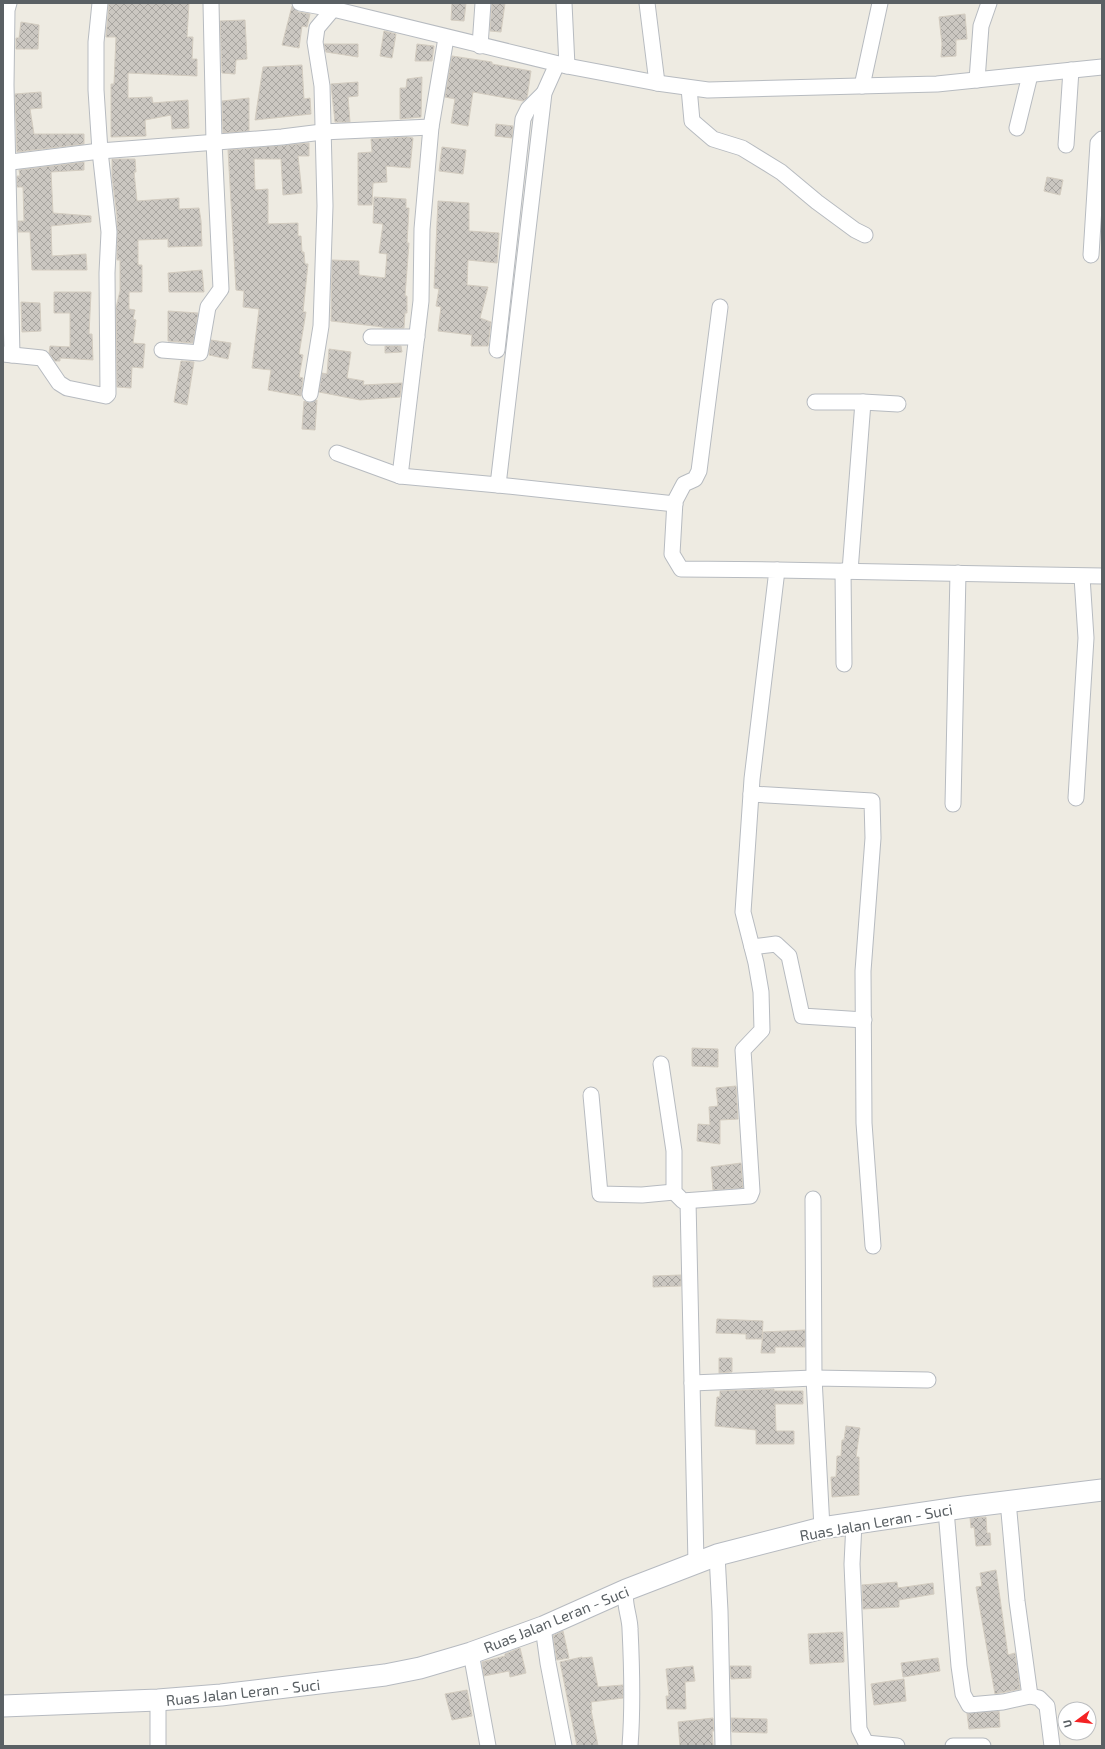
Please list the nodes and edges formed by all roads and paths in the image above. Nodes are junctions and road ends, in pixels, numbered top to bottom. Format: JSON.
{"nodes":[{"id":1,"x":9,"y":3,"type":"edge"},
{"id":2,"x":100,"y":3,"type":"edge"},
{"id":3,"x":211,"y":3,"type":"edge"},
{"id":4,"x":300,"y":3,"type":"edge"},
{"id":5,"x":483,"y":3,"type":"edge"},
{"id":6,"x":564,"y":3,"type":"edge"},
{"id":7,"x":647,"y":3,"type":"edge"},
{"id":8,"x":880,"y":3,"type":"edge"},
{"id":9,"x":990,"y":3,"type":"edge"},
{"id":10,"x":334,"y":9,"type":"junction"},
{"id":11,"x":446,"y":38,"type":"junction"},
{"id":12,"x":480,"y":46,"type":"junction"},
{"id":13,"x":562,"y":65,"type":"junction"},
{"id":14,"x":1102,"y":67,"type":"edge"},
{"id":15,"x":1071,"y":70,"type":"junction"},
{"id":16,"x":1030,"y":75,"type":"junction"},
{"id":17,"x":977,"y":80,"type":"junction"},
{"id":18,"x":657,"y":83,"type":"junction"},
{"id":19,"x":862,"y":86,"type":"junction"},
{"id":20,"x":689,"y":88,"type":"junction"},
{"id":21,"x":536,"y":101,"type":"junction"},
{"id":22,"x":431,"y":127,"type":"junction"},
{"id":23,"x":1017,"y":128,"type":"dead end"},
{"id":24,"x":322,"y":132,"type":"junction"},
{"id":25,"x":1102,"y":139,"type":"edge"},
{"id":26,"x":214,"y":142,"type":"junction"},
{"id":27,"x":1066,"y":145,"type":"dead end"},
{"id":28,"x":100,"y":151,"type":"junction"},
{"id":29,"x":6,"y":163,"type":"edge"},
{"id":30,"x":524,"y":181,"type":"junction"},
{"id":31,"x":865,"y":235,"type":"dead end"},
{"id":32,"x":1091,"y":255,"type":"dead end"},
{"id":33,"x":720,"y":308,"type":"dead end"},
{"id":34,"x":371,"y":337,"type":"dead end"},
{"id":35,"x":417,"y":337,"type":"junction"},
{"id":36,"x":162,"y":350,"type":"dead end"},
{"id":37,"x":497,"y":350,"type":"dead end"},
{"id":38,"x":7,"y":355,"type":"edge"},
{"id":39,"x":310,"y":394,"type":"dead end"},
{"id":40,"x":816,"y":402,"type":"dead end"},
{"id":41,"x":864,"y":402,"type":"junction"},
{"id":42,"x":898,"y":404,"type":"dead end"},
{"id":43,"x":337,"y":453,"type":"dead end"},
{"id":44,"x":400,"y":476,"type":"junction"},
{"id":45,"x":498,"y":485,"type":"junction"},
{"id":46,"x":675,"y":504,"type":"junction"},
{"id":47,"x":777,"y":570,"type":"junction"},
{"id":48,"x":847,"y":571,"type":"junction"},
{"id":49,"x":958,"y":574,"type":"junction"},
{"id":50,"x":1082,"y":576,"type":"junction"},
{"id":51,"x":1102,"y":576,"type":"edge"},
{"id":52,"x":844,"y":664,"type":"dead end"},
{"id":53,"x":750,"y":794,"type":"junction"},
{"id":54,"x":1076,"y":798,"type":"dead end"},
{"id":55,"x":953,"y":804,"type":"dead end"},
{"id":56,"x":752,"y":947,"type":"junction"},
{"id":57,"x":864,"y":1020,"type":"junction"},
{"id":58,"x":661,"y":1064,"type":"dead end"},
{"id":59,"x":591,"y":1095,"type":"dead end"},
{"id":60,"x":674,"y":1192,"type":"junction"},
{"id":61,"x":813,"y":1199,"type":"dead end"},
{"id":62,"x":688,"y":1201,"type":"junction"},
{"id":63,"x":873,"y":1246,"type":"dead end"},
{"id":64,"x":814,"y":1378,"type":"junction"},
{"id":65,"x":928,"y":1380,"type":"dead end"},
{"id":66,"x":692,"y":1383,"type":"junction"},
{"id":67,"x":1102,"y":1490,"type":"edge"},
{"id":68,"x":1008,"y":1501,"type":"junction"},
{"id":69,"x":946,"y":1510,"type":"junction"},
{"id":70,"x":854,"y":1523,"type":"junction"},
{"id":71,"x":822,"y":1528,"type":"junction"},
{"id":72,"x":717,"y":1555,"type":"junction"},
{"id":73,"x":696,"y":1563,"type":"junction"},
{"id":74,"x":626,"y":1590,"type":"junction"},
{"id":75,"x":543,"y":1627,"type":"junction"},
{"id":76,"x":471,"y":1654,"type":"junction"},
{"id":77,"x":1030,"y":1696,"type":"junction"},
{"id":78,"x":158,"y":1700,"type":"junction"},
{"id":79,"x":3,"y":1706,"type":"edge"},
{"id":80,"x":158,"y":1746,"type":"edge"},
{"id":81,"x":488,"y":1746,"type":"edge"},
{"id":82,"x":564,"y":1746,"type":"edge"},
{"id":83,"x":630,"y":1746,"type":"edge"},
{"id":84,"x":723,"y":1746,"type":"edge"},
{"id":85,"x":897,"y":1746,"type":"edge"},
{"id":86,"x":953,"y":1746,"type":"edge"},
{"id":87,"x":983,"y":1746,"type":"edge"},
{"id":88,"x":1052,"y":1746,"type":"edge"}],
"edges":[{"from":1,"to":29,"type":"street"},
{"from":2,"to":28,"type":"street"},
{"from":3,"to":26,"type":"street"},
{"from":4,"to":10,"type":"street"},
{"from":5,"to":12,"type":"street"},
{"from":6,"to":13,"type":"street"},
{"from":7,"to":18,"type":"street"},
{"from":8,"to":19,"type":"street"},
{"from":9,"to":17,"type":"street"},
{"from":10,"to":11,"type":"street"},
{"from":10,"to":24,"type":"street"},
{"from":11,"to":12,"type":"street"},
{"from":11,"to":22,"type":"street"},
{"from":12,"to":13,"type":"street"},
{"from":13,"to":18,"type":"street"},
{"from":13,"to":21,"type":"street"},
{"from":14,"to":15,"type":"street"},
{"from":15,"to":16,"type":"street"},
{"from":15,"to":27,"type":"street"},
{"from":16,"to":17,"type":"street"},
{"from":16,"to":23,"type":"street"},
{"from":17,"to":19,"type":"street"},
{"from":18,"to":20,"type":"street"},
{"from":19,"to":20,"type":"street"},
{"from":20,"to":31,"type":"street"},
{"from":21,"to":30,"type":"street"},
{"from":21,"to":30,"type":"street"},
{"from":22,"to":24,"type":"street"},
{"from":22,"to":35,"type":"street"},
{"from":24,"to":26,"type":"street"},
{"from":24,"to":39,"type":"street"},
{"from":25,"to":32,"type":"street"},
{"from":26,"to":28,"type":"street"},
{"from":26,"to":36,"type":"street"},
{"from":28,"to":29,"type":"street"},
{"from":28,"to":38,"type":"street"},
{"from":29,"to":38,"type":"street"},
{"from":30,"to":37,"type":"street"},
{"from":30,"to":45,"type":"street"},
{"from":33,"to":46,"type":"street"},
{"from":34,"to":35,"type":"street"},
{"from":35,"to":44,"type":"street"},
{"from":40,"to":41,"type":"street"},
{"from":41,"to":42,"type":"street"},
{"from":41,"to":48,"type":"street"},
{"from":43,"to":44,"type":"street"},
{"from":44,"to":45,"type":"street"},
{"from":45,"to":46,"type":"street"},
{"from":46,"to":47,"type":"street"},
{"from":47,"to":48,"type":"street"},
{"from":47,"to":53,"type":"street"},
{"from":48,"to":49,"type":"street"},
{"from":48,"to":52,"type":"street"},
{"from":49,"to":50,"type":"street"},
{"from":49,"to":55,"type":"street"},
{"from":50,"to":51,"type":"street"},
{"from":50,"to":54,"type":"street"},
{"from":53,"to":56,"type":"street"},
{"from":53,"to":57,"type":"street"},
{"from":56,"to":57,"type":"street"},
{"from":56,"to":62,"type":"street"},
{"from":57,"to":63,"type":"street"},
{"from":58,"to":60,"type":"street"},
{"from":59,"to":60,"type":"street"},
{"from":60,"to":62,"type":"street"},
{"from":61,"to":64,"type":"street"},
{"from":62,"to":66,"type":"street"},
{"from":64,"to":65,"type":"street"},
{"from":64,"to":66,"type":"street"},
{"from":64,"to":71,"type":"street"},
{"from":66,"to":73,"type":"street"},
{"from":67,"to":68,"type":"main road","name":"Ruas Jalan Leran - Suci"},
{"from":68,"to":69,"type":"main road","name":"Ruas Jalan Leran - Suci"},
{"from":68,"to":77,"type":"street"},
{"from":69,"to":70,"type":"main road","name":"Ruas Jalan Leran - Suci"},
{"from":69,"to":77,"type":"street"},
{"from":70,"to":71,"type":"main road","name":"Ruas Jalan Leran - Suci"},
{"from":70,"to":85,"type":"street"},
{"from":71,"to":72,"type":"main road","name":"Ruas Jalan Leran - Suci"},
{"from":72,"to":73,"type":"main road","name":"Ruas Jalan Leran - Suci"},
{"from":72,"to":84,"type":"street"},
{"from":73,"to":74,"type":"main road","name":"Ruas Jalan Leran - Suci"},
{"from":74,"to":75,"type":"main road","name":"Ruas Jalan Leran - Suci"},
{"from":74,"to":83,"type":"street"},
{"from":75,"to":76,"type":"main road","name":"Ruas Jalan Leran - Suci"},
{"from":75,"to":82,"type":"street"},
{"from":76,"to":78,"type":"main road","name":"Ruas Jalan Leran - Suci"},
{"from":76,"to":81,"type":"street"},
{"from":77,"to":88,"type":"street"},
{"from":78,"to":79,"type":"main road","name":"Ruas Jalan Leran - Suci"},
{"from":78,"to":80,"type":"street"},
{"from":86,"to":87,"type":"street"}]}
